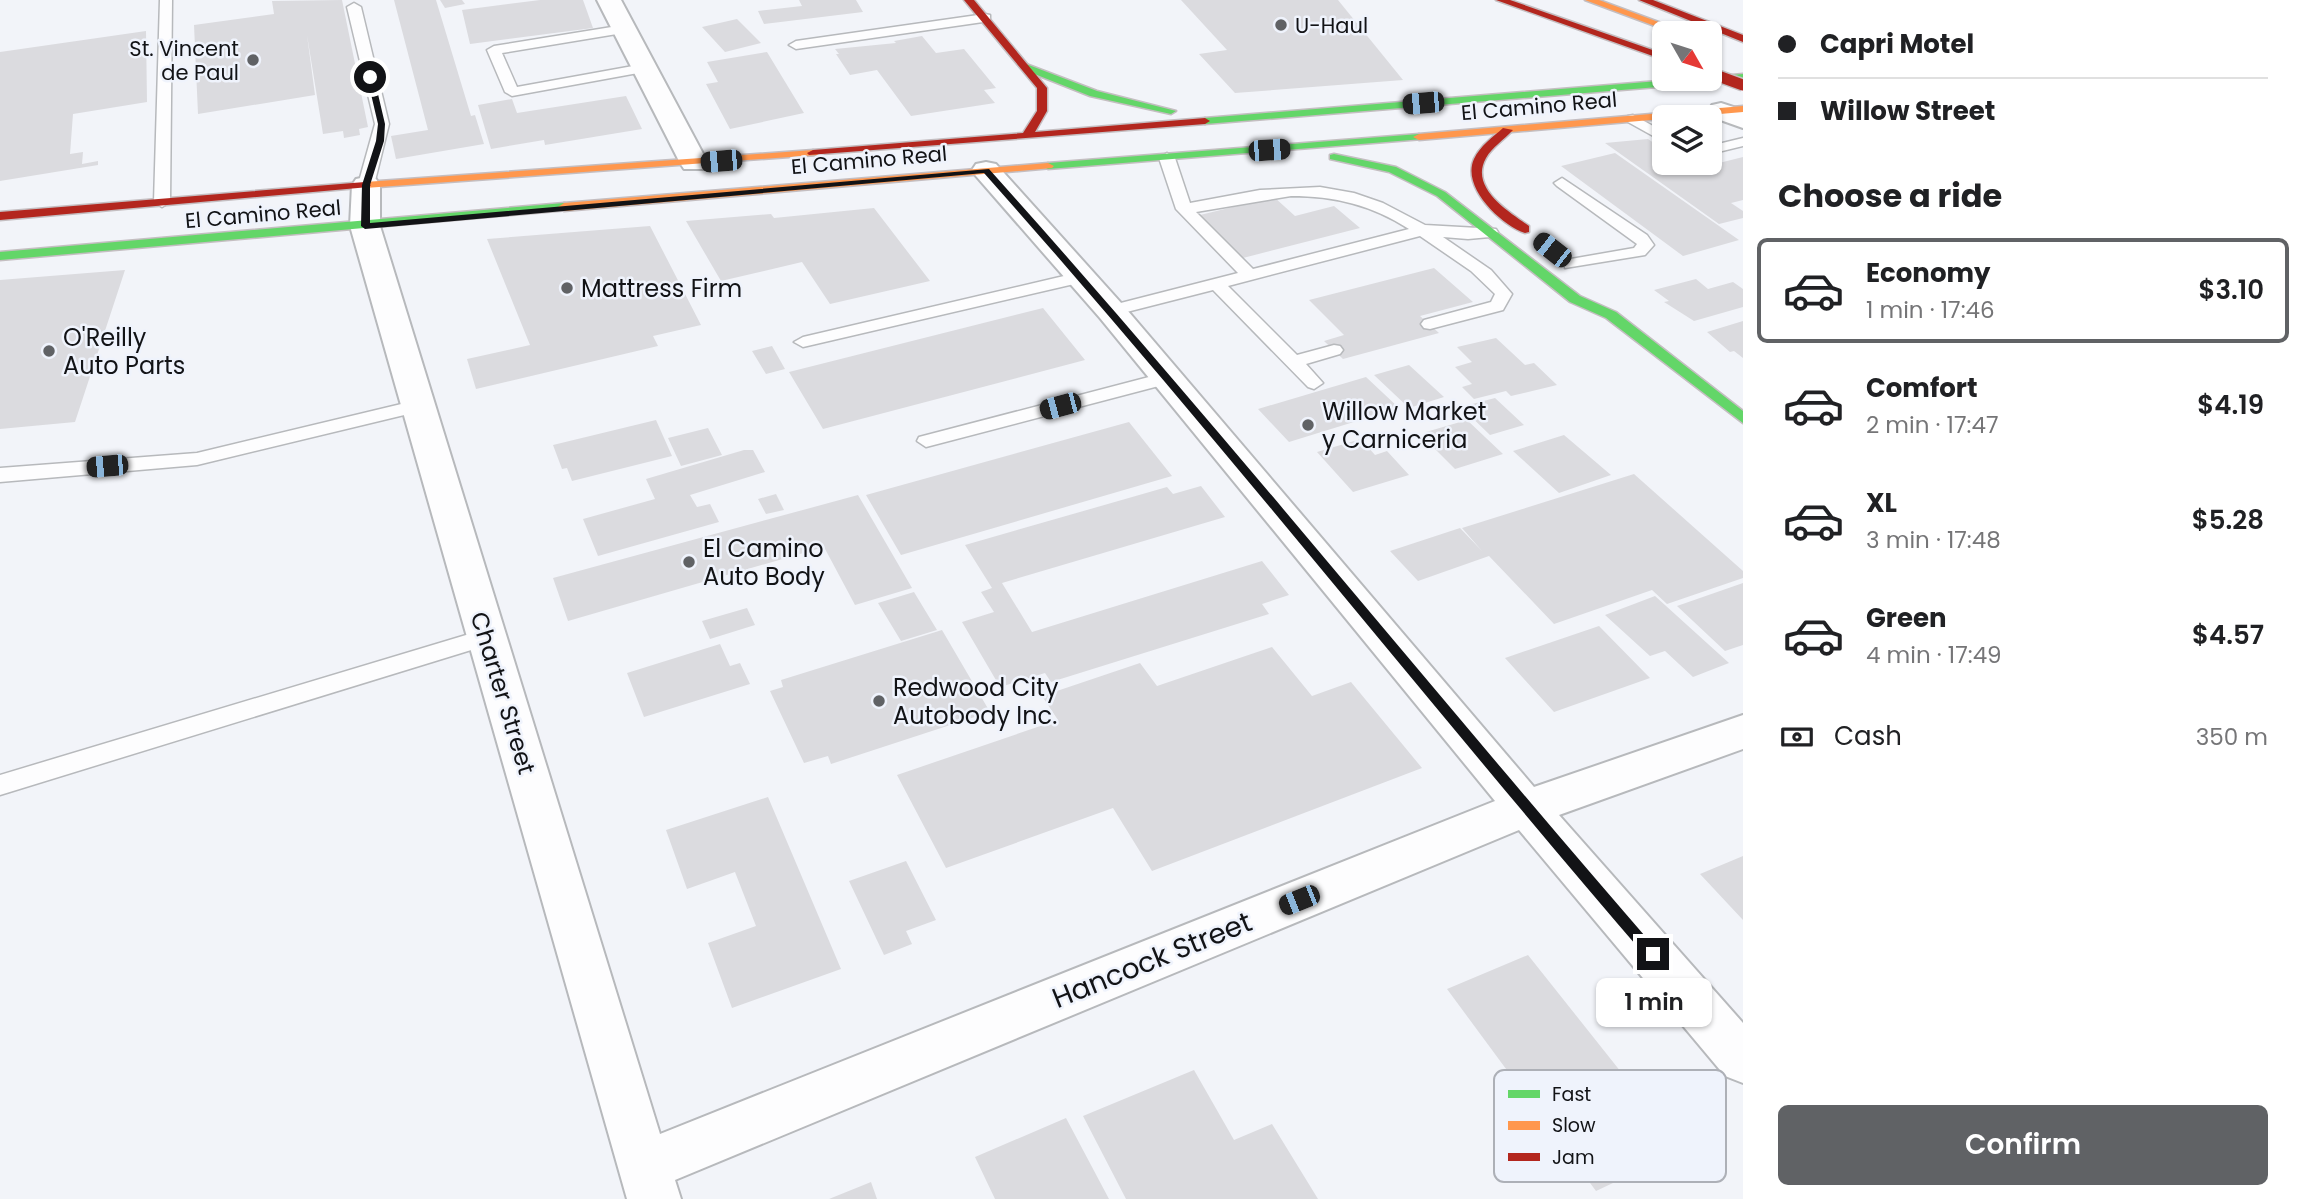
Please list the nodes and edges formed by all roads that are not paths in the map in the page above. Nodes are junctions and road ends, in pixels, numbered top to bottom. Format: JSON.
{"nodes":[{"id":1,"x":166,"y":0,"type":"edge"},
{"id":2,"x":609,"y":0,"type":"edge"},
{"id":3,"x":969,"y":0,"type":"edge"},
{"id":4,"x":1501,"y":0,"type":"edge"},
{"id":5,"x":1590,"y":0,"type":"edge"},
{"id":6,"x":1644,"y":0,"type":"edge"},
{"id":7,"x":354,"y":8,"type":"dead end"},
{"id":8,"x":985,"y":18,"type":"junction"},
{"id":9,"x":1652,"y":22,"type":"edge"},
{"id":10,"x":624,"y":29,"type":"junction"},
{"id":11,"x":1743,"y":39,"type":"edge"},
{"id":12,"x":796,"y":45,"type":"dead end"},
{"id":13,"x":1722,"y":46,"type":"edge"},
{"id":14,"x":1652,"y":53,"type":"edge"},
{"id":15,"x":1743,"y":53,"type":"edge"},
{"id":16,"x":1026,"y":67,"type":"junction"},
{"id":17,"x":644,"y":68,"type":"junction"},
{"id":18,"x":1722,"y":77,"type":"edge"},
{"id":19,"x":1743,"y":77,"type":"edge"},
{"id":20,"x":1743,"y":85,"type":"edge"},
{"id":21,"x":1736,"y":113,"type":"edge"},
{"id":22,"x":1633,"y":119,"type":"junction"},
{"id":23,"x":1222,"y":120,"type":"junction"},
{"id":24,"x":1507,"y":130,"type":"junction"},
{"id":25,"x":1652,"y":131,"type":"edge"},
{"id":26,"x":1027,"y":135,"type":"junction"},
{"id":27,"x":1743,"y":142,"type":"edge"},
{"id":28,"x":1722,"y":147,"type":"edge"},
{"id":29,"x":1295,"y":148,"type":"junction"},
{"id":30,"x":1167,"y":158,"type":"junction"},
{"id":31,"x":694,"y":163,"type":"junction"},
{"id":32,"x":986,"y":170,"type":"junction"},
{"id":33,"x":1562,"y":183,"type":"dead end"},
{"id":34,"x":366,"y":185,"type":"junction"},
{"id":35,"x":162,"y":202,"type":"junction"},
{"id":36,"x":1184,"y":209,"type":"junction"},
{"id":37,"x":1468,"y":214,"type":"junction"},
{"id":38,"x":0,"y":216,"type":"edge"},
{"id":39,"x":365,"y":226,"type":"junction"},
{"id":40,"x":1423,"y":230,"type":"junction"},
{"id":41,"x":1490,"y":232,"type":"junction"},
{"id":42,"x":1543,"y":243,"type":"dead end"},
{"id":43,"x":0,"y":257,"type":"edge"},
{"id":44,"x":1566,"y":260,"type":"junction"},
{"id":45,"x":1248,"y":273,"type":"junction"},
{"id":46,"x":1080,"y":277,"type":"junction"},
{"id":47,"x":1588,"y":278,"type":"dead end"},
{"id":48,"x":1215,"y":282,"type":"junction"},
{"id":49,"x":1605,"y":292,"type":"dead end"},
{"id":50,"x":1111,"y":311,"type":"junction"},
{"id":51,"x":1611,"y":315,"type":"junction"},
{"id":52,"x":1430,"y":324,"type":"dead end"},
{"id":53,"x":803,"y":342,"type":"dead end"},
{"id":54,"x":1335,"y":351,"type":"dead end"},
{"id":55,"x":1294,"y":362,"type":"junction"},
{"id":56,"x":1168,"y":378,"type":"junction"},
{"id":57,"x":1314,"y":383,"type":"dead end"},
{"id":58,"x":418,"y":406,"type":"junction"},
{"id":59,"x":1743,"y":418,"type":"edge"},
{"id":60,"x":926,"y":441,"type":"dead end"},
{"id":61,"x":0,"y":475,"type":"edge"},
{"id":62,"x":486,"y":637,"type":"junction"},
{"id":63,"x":1743,"y":732,"type":"edge"},
{"id":64,"x":0,"y":785,"type":"edge"},
{"id":65,"x":1526,"y":808,"type":"junction"},
{"id":66,"x":1743,"y":1059,"type":"edge"},
{"id":67,"x":649,"y":1183,"type":"edge"}],
"edges":[{"from":1,"to":35,"type":"lane"},
{"from":2,"to":10,"type":"street"},
{"from":3,"to":8,"type":"main road"},
{"from":4,"to":14,"type":"main road"},
{"from":5,"to":9,"type":"main road"},
{"from":6,"to":11,"type":"main road"},
{"from":7,"to":34,"type":"lane"},
{"from":8,"to":12,"type":"lane"},
{"from":8,"to":16,"type":"main road"},
{"from":10,"to":17,"type":"street"},
{"from":10,"to":17,"type":"lane"},
{"from":13,"to":15,"type":"main road"},
{"from":16,"to":23,"type":"main road"},
{"from":16,"to":26,"type":"main road"},
{"from":17,"to":31,"type":"street"},
{"from":18,"to":20,"type":"main road","bridge":true},
{"from":19,"to":23,"type":"main road","name":"El Camino Real"},
{"from":21,"to":22,"type":"main road","name":"El Camino Real"},
{"from":22,"to":24,"type":"main road","name":"El Camino Real"},
{"from":22,"to":25,"type":"lane"},
{"from":23,"to":26,"type":"main road","name":"El Camino Real"},
{"from":24,"to":29,"type":"main road","name":"El Camino Real"},
{"from":24,"to":42,"type":"main road"},
{"from":26,"to":31,"type":"main road","name":"El Camino Real"},
{"from":27,"to":28,"type":"lane"},
{"from":29,"to":30,"type":"main road","name":"El Camino Real"},
{"from":29,"to":37,"type":"main road"},
{"from":30,"to":32,"type":"main road","name":"El Camino Real"},
{"from":30,"to":36,"type":"lane"},
{"from":31,"to":34,"type":"main road","name":"El Camino Real"},
{"from":32,"to":39,"type":"main road","name":"El Camino Real"},
{"from":32,"to":46,"type":"street"},
{"from":33,"to":44,"type":"lane"},
{"from":34,"to":35,"type":"main road","name":"El Camino Real"},
{"from":34,"to":39,"type":"street","name":"Charter Street"},
{"from":35,"to":38,"type":"main road","name":"El Camino Real"},
{"from":36,"to":40,"type":"lane"},
{"from":36,"to":45,"type":"lane"},
{"from":37,"to":41,"type":"main road"},
{"from":37,"to":44,"type":"main road"},
{"from":39,"to":43,"type":"main road","name":"El Camino Real"},
{"from":39,"to":58,"type":"street","name":"Charter Street"},
{"from":40,"to":41,"type":"lane"},
{"from":40,"to":45,"type":"lane"},
{"from":40,"to":52,"type":"lane"},
{"from":41,"to":51,"type":"main road"},
{"from":44,"to":47,"type":"main road"},
{"from":45,"to":48,"type":"lane"},
{"from":46,"to":50,"type":"street"},
{"from":46,"to":53,"type":"lane"},
{"from":48,"to":50,"type":"lane"},
{"from":48,"to":55,"type":"lane"},
{"from":49,"to":51,"type":"main road"},
{"from":50,"to":56,"type":"street"},
{"from":51,"to":59,"type":"main road"},
{"from":54,"to":55,"type":"lane"},
{"from":55,"to":57,"type":"lane"},
{"from":56,"to":60,"type":"lane"},
{"from":56,"to":65,"type":"street"},
{"from":58,"to":61,"type":"lane"},
{"from":58,"to":62,"type":"street","name":"Charter Street"},
{"from":62,"to":64,"type":"lane"},
{"from":62,"to":67,"type":"street","name":"Charter Street"},
{"from":63,"to":65,"type":"street","name":"Hancock Street"},
{"from":65,"to":66,"type":"street"},
{"from":65,"to":67,"type":"street","name":"Hancock Street"}]}
